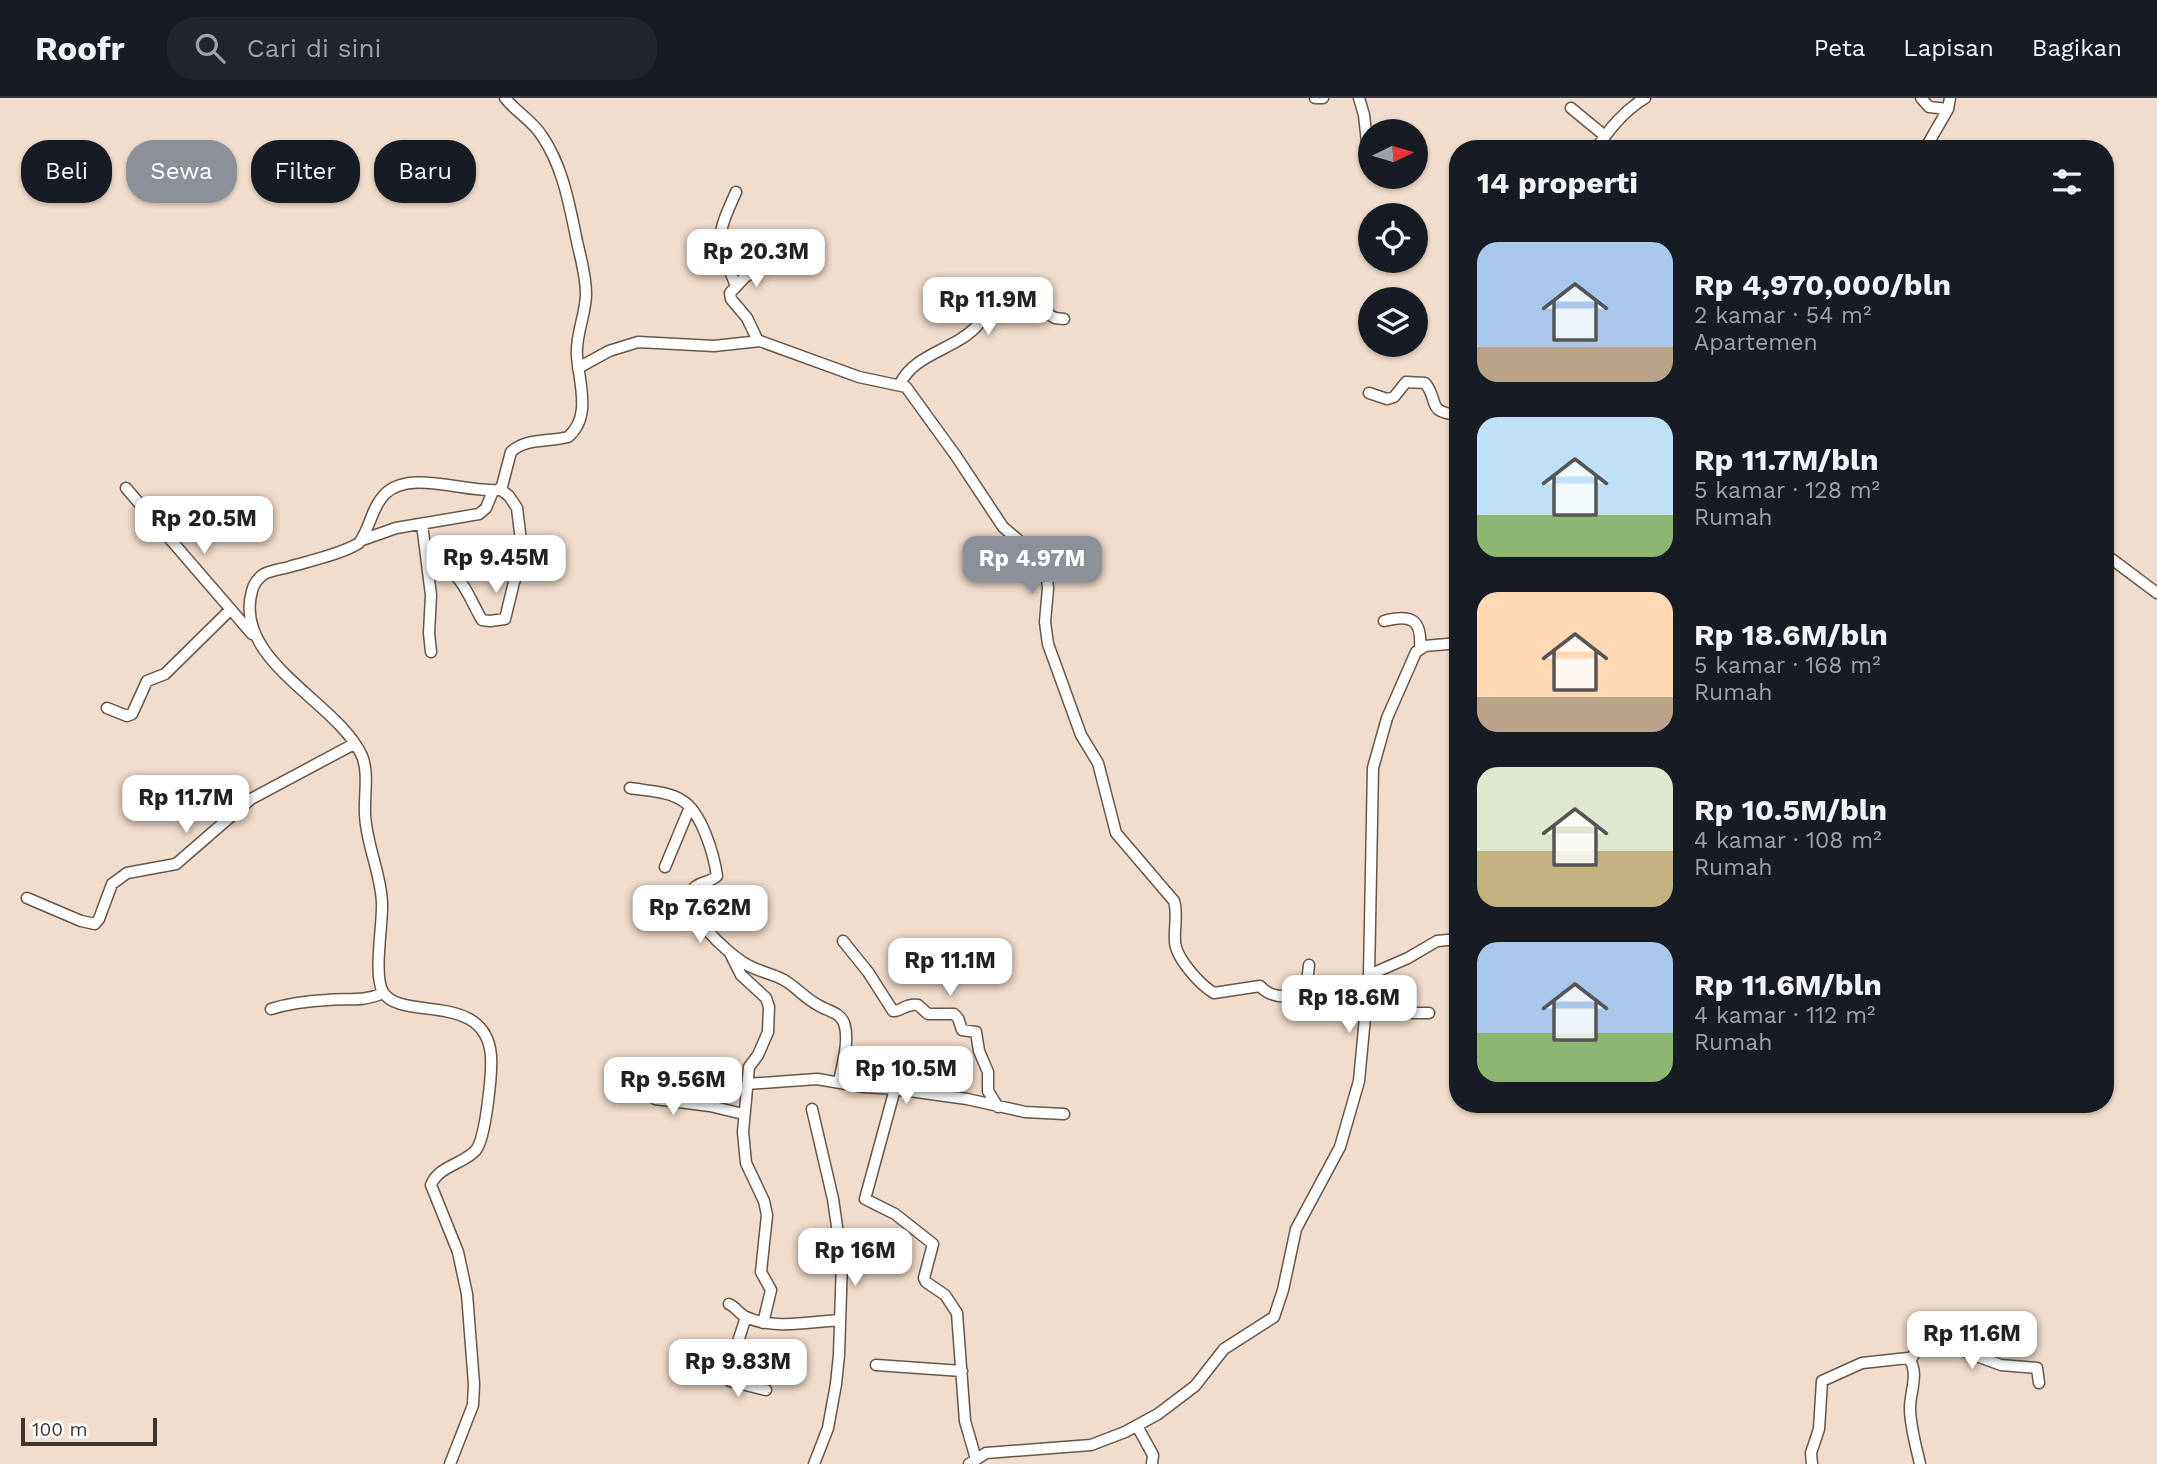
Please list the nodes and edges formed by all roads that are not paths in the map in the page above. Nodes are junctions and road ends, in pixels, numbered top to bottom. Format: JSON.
{"nodes":[{"id":1,"x":505,"y":98,"type":"edge"},
{"id":2,"x":1315,"y":98,"type":"edge"},
{"id":3,"x":1322,"y":98,"type":"edge"},
{"id":4,"x":1359,"y":98,"type":"edge"},
{"id":5,"x":1645,"y":98,"type":"edge"},
{"id":6,"x":1921,"y":98,"type":"edge"},
{"id":7,"x":1949,"y":103,"type":"edge"},
{"id":8,"x":1571,"y":108,"type":"dead end"},
{"id":9,"x":1364,"y":119,"type":"edge"},
{"id":10,"x":1605,"y":136,"type":"junction"},
{"id":11,"x":1602,"y":140,"type":"edge"},
{"id":12,"x":1930,"y":140,"type":"edge"},
{"id":13,"x":736,"y":192,"type":"dead end"},
{"id":14,"x":794,"y":248,"type":"dead end"},
{"id":15,"x":972,"y":285,"type":"dead end"},
{"id":16,"x":736,"y":286,"type":"junction"},
{"id":17,"x":992,"y":298,"type":"junction"},
{"id":18,"x":1064,"y":319,"type":"dead end"},
{"id":19,"x":758,"y":341,"type":"junction"},
{"id":20,"x":578,"y":368,"type":"junction"},
{"id":21,"x":900,"y":384,"type":"junction"},
{"id":22,"x":1369,"y":393,"type":"dead end"},
{"id":23,"x":1449,"y":414,"type":"edge"},
{"id":24,"x":126,"y":488,"type":"dead end"},
{"id":25,"x":496,"y":490,"type":"junction"},
{"id":26,"x":422,"y":524,"type":"junction"},
{"id":27,"x":362,"y":540,"type":"junction"},
{"id":28,"x":428,"y":561,"type":"junction"},
{"id":29,"x":2114,"y":561,"type":"edge"},
{"id":30,"x":2157,"y":593,"type":"edge"},
{"id":31,"x":230,"y":610,"type":"junction"},
{"id":32,"x":1384,"y":621,"type":"dead end"},
{"id":33,"x":260,"y":642,"type":"junction"},
{"id":34,"x":1449,"y":644,"type":"edge"},
{"id":35,"x":1420,"y":648,"type":"junction"},
{"id":36,"x":431,"y":652,"type":"dead end"},
{"id":37,"x":107,"y":708,"type":"dead end"},
{"id":38,"x":354,"y":744,"type":"junction"},
{"id":39,"x":630,"y":788,"type":"dead end"},
{"id":40,"x":691,"y":807,"type":"junction"},
{"id":41,"x":665,"y":867,"type":"dead end"},
{"id":42,"x":27,"y":898,"type":"dead end"},
{"id":43,"x":1449,"y":940,"type":"edge"},
{"id":44,"x":843,"y":941,"type":"dead end"},
{"id":45,"x":728,"y":949,"type":"junction"},
{"id":46,"x":1309,"y":965,"type":"dead end"},
{"id":47,"x":1369,"y":975,"type":"junction"},
{"id":48,"x":383,"y":993,"type":"junction"},
{"id":49,"x":1307,"y":995,"type":"junction"},
{"id":50,"x":1367,"y":998,"type":"junction"},
{"id":51,"x":271,"y":1009,"type":"dead end"},
{"id":52,"x":1366,"y":1013,"type":"junction"},
{"id":53,"x":1429,"y":1013,"type":"dead end"},
{"id":54,"x":648,"y":1074,"type":"dead end"},
{"id":55,"x":839,"y":1082,"type":"junction"},
{"id":56,"x":747,"y":1084,"type":"junction"},
{"id":57,"x":895,"y":1089,"type":"junction"},
{"id":58,"x":998,"y":1107,"type":"junction"},
{"id":59,"x":812,"y":1109,"type":"dead end"},
{"id":60,"x":743,"y":1114,"type":"junction"},
{"id":61,"x":1064,"y":1114,"type":"dead end"},
{"id":62,"x":729,"y":1304,"type":"dead end"},
{"id":63,"x":746,"y":1317,"type":"junction"},
{"id":64,"x":839,"y":1320,"type":"junction"},
{"id":65,"x":763,"y":1323,"type":"junction"},
{"id":66,"x":1911,"y":1360,"type":"junction"},
{"id":67,"x":876,"y":1365,"type":"dead end"},
{"id":68,"x":962,"y":1371,"type":"junction"},
{"id":69,"x":2039,"y":1384,"type":"dead end"},
{"id":70,"x":766,"y":1390,"type":"dead end"},
{"id":71,"x":1137,"y":1426,"type":"junction"},
{"id":72,"x":972,"y":1462,"type":"edge"},
{"id":73,"x":450,"y":1464,"type":"edge"},
{"id":74,"x":814,"y":1464,"type":"edge"},
{"id":75,"x":1152,"y":1464,"type":"edge"},
{"id":76,"x":1811,"y":1464,"type":"edge"},
{"id":77,"x":1920,"y":1464,"type":"edge"}],
"edges":[{"from":1,"to":20,"type":"street"},
{"from":2,"to":3,"type":"street"},
{"from":4,"to":9,"type":"street"},
{"from":5,"to":10,"type":"street"},
{"from":6,"to":7,"type":"street"},
{"from":7,"to":12,"type":"street"},
{"from":8,"to":10,"type":"street"},
{"from":10,"to":11,"type":"street"},
{"from":13,"to":16,"type":"street"},
{"from":14,"to":16,"type":"street"},
{"from":15,"to":17,"type":"street"},
{"from":16,"to":19,"type":"street"},
{"from":17,"to":18,"type":"street"},
{"from":17,"to":21,"type":"street"},
{"from":19,"to":20,"type":"street"},
{"from":19,"to":21,"type":"street"},
{"from":20,"to":25,"type":"street"},
{"from":21,"to":49,"type":"street"},
{"from":22,"to":23,"type":"street"},
{"from":24,"to":31,"type":"street"},
{"from":25,"to":26,"type":"street"},
{"from":25,"to":27,"type":"street"},
{"from":25,"to":28,"type":"street"},
{"from":26,"to":27,"type":"street"},
{"from":26,"to":28,"type":"street"},
{"from":27,"to":33,"type":"street"},
{"from":28,"to":36,"type":"street"},
{"from":29,"to":30,"type":"street"},
{"from":31,"to":33,"type":"street"},
{"from":31,"to":37,"type":"street"},
{"from":32,"to":35,"type":"street"},
{"from":33,"to":38,"type":"street"},
{"from":34,"to":35,"type":"street"},
{"from":35,"to":47,"type":"street"},
{"from":38,"to":42,"type":"street"},
{"from":38,"to":48,"type":"street"},
{"from":39,"to":40,"type":"street"},
{"from":40,"to":41,"type":"street"},
{"from":40,"to":45,"type":"street"},
{"from":43,"to":47,"type":"street"},
{"from":44,"to":58,"type":"street"},
{"from":45,"to":55,"type":"street"},
{"from":45,"to":56,"type":"street"},
{"from":46,"to":49,"type":"street"},
{"from":47,"to":50,"type":"street"},
{"from":48,"to":51,"type":"street"},
{"from":48,"to":73,"type":"street"},
{"from":49,"to":50,"type":"street"},
{"from":50,"to":52,"type":"street"},
{"from":52,"to":53,"type":"street"},
{"from":52,"to":71,"type":"street"},
{"from":54,"to":60,"type":"street"},
{"from":55,"to":56,"type":"street"},
{"from":55,"to":57,"type":"street"},
{"from":56,"to":60,"type":"street"},
{"from":57,"to":58,"type":"street"},
{"from":57,"to":68,"type":"street"},
{"from":58,"to":61,"type":"street"},
{"from":59,"to":64,"type":"street"},
{"from":60,"to":65,"type":"street"},
{"from":62,"to":63,"type":"street"},
{"from":63,"to":65,"type":"street"},
{"from":63,"to":70,"type":"street"},
{"from":64,"to":65,"type":"street"},
{"from":64,"to":74,"type":"street"},
{"from":66,"to":69,"type":"street"},
{"from":66,"to":76,"type":"street"},
{"from":66,"to":77,"type":"street"},
{"from":67,"to":68,"type":"street"},
{"from":68,"to":72,"type":"street"},
{"from":71,"to":72,"type":"street"},
{"from":71,"to":75,"type":"street"}]}
